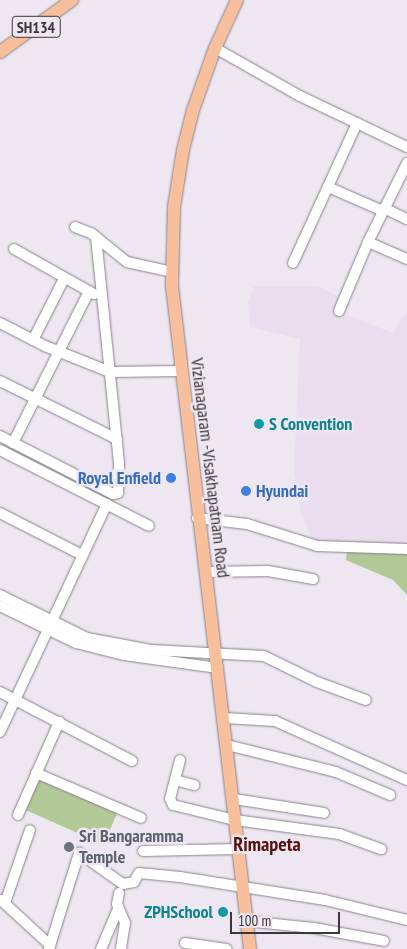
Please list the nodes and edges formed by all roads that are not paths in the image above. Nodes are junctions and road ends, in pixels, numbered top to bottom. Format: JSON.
{"nodes":[{"id":1,"x":72,"y":0,"type":"edge"},
{"id":2,"x":238,"y":0,"type":"edge"},
{"id":3,"x":216,"y":48,"type":"junction"},
{"id":4,"x":0,"y":52,"type":"edge"},
{"id":5,"x":357,"y":123,"type":"junction"},
{"id":6,"x":407,"y":147,"type":"edge"},
{"id":7,"x":407,"y":163,"type":"edge"},
{"id":8,"x":328,"y":187,"type":"junction"},
{"id":9,"x":383,"y":210,"type":"junction"},
{"id":10,"x":407,"y":219,"type":"edge"},
{"id":11,"x":75,"y":227,"type":"dead end"},
{"id":12,"x":96,"y":237,"type":"junction"},
{"id":13,"x":368,"y":242,"type":"junction"},
{"id":14,"x":14,"y":249,"type":"dead end"},
{"id":15,"x":407,"y":259,"type":"edge"},
{"id":16,"x":293,"y":263,"type":"dead end"},
{"id":17,"x":172,"y":272,"type":"junction"},
{"id":18,"x":64,"y":280,"type":"junction"},
{"id":19,"x":89,"y":291,"type":"junction"},
{"id":20,"x":101,"y":298,"type":"junction"},
{"id":21,"x":339,"y":311,"type":"dead end"},
{"id":22,"x":0,"y":323,"type":"edge"},
{"id":23,"x":33,"y":340,"type":"junction"},
{"id":24,"x":59,"y":352,"type":"junction"},
{"id":25,"x":180,"y":371,"type":"junction"},
{"id":26,"x":110,"y":372,"type":"junction"},
{"id":27,"x":0,"y":381,"type":"edge"},
{"id":28,"x":35,"y":399,"type":"junction"},
{"id":29,"x":0,"y":436,"type":"edge"},
{"id":30,"x":117,"y":439,"type":"junction"},
{"id":31,"x":13,"y":443,"type":"junction"},
{"id":32,"x":0,"y":450,"type":"edge"},
{"id":33,"x":107,"y":504,"type":"junction"},
{"id":34,"x":0,"y":513,"type":"edge"},
{"id":35,"x":197,"y":518,"type":"junction"},
{"id":36,"x":149,"y":526,"type":"dead end"},
{"id":37,"x":407,"y":549,"type":"edge"},
{"id":38,"x":82,"y":555,"type":"junction"},
{"id":39,"x":205,"y":572,"type":"junction"},
{"id":40,"x":313,"y":579,"type":"dead end"},
{"id":41,"x":0,"y":596,"type":"edge"},
{"id":42,"x":0,"y":606,"type":"edge"},
{"id":43,"x":50,"y":625,"type":"junction"},
{"id":44,"x":216,"y":653,"type":"junction"},
{"id":45,"x":218,"y":668,"type":"junction"},
{"id":46,"x":0,"y":692,"type":"edge"},
{"id":47,"x":16,"y":700,"type":"junction"},
{"id":48,"x":366,"y":700,"type":"dead end"},
{"id":49,"x":224,"y":718,"type":"junction"},
{"id":50,"x":59,"y":722,"type":"junction"},
{"id":51,"x":0,"y":732,"type":"edge"},
{"id":52,"x":227,"y":745,"type":"junction"},
{"id":53,"x":132,"y":760,"type":"dead end"},
{"id":54,"x":180,"y":760,"type":"dead end"},
{"id":55,"x":36,"y":773,"type":"junction"},
{"id":56,"x":175,"y":780,"type":"junction"},
{"id":57,"x":407,"y":780,"type":"edge"},
{"id":58,"x":194,"y":785,"type":"dead end"},
{"id":59,"x":390,"y":795,"type":"dead end"},
{"id":60,"x":234,"y":799,"type":"junction"},
{"id":61,"x":324,"y":813,"type":"dead end"},
{"id":62,"x":18,"y":815,"type":"dead end"},
{"id":63,"x":141,"y":818,"type":"dead end"},
{"id":64,"x":235,"y":820,"type":"junction"},
{"id":65,"x":30,"y":830,"type":"dead end"},
{"id":66,"x":238,"y":849,"type":"junction"},
{"id":67,"x":381,"y":849,"type":"dead end"},
{"id":68,"x":143,"y":851,"type":"dead end"},
{"id":69,"x":242,"y":887,"type":"junction"},
{"id":70,"x":118,"y":893,"type":"dead end"},
{"id":71,"x":3,"y":901,"type":"edge"},
{"id":72,"x":118,"y":909,"type":"junction"},
{"id":73,"x":407,"y":920,"type":"edge"},
{"id":74,"x":246,"y":921,"type":"junction"},
{"id":75,"x":384,"y":941,"type":"dead end"},
{"id":76,"x":184,"y":943,"type":"dead end"},
{"id":77,"x":49,"y":947,"type":"edge"},
{"id":78,"x":101,"y":949,"type":"edge"},
{"id":79,"x":121,"y":949,"type":"edge"},
{"id":80,"x":227,"y":949,"type":"edge"},
{"id":81,"x":250,"y":949,"type":"edge"}],
"edges":[{"from":1,"to":4,"type":"main road","number":"SH134"},
{"from":2,"to":3,"type":"main road","name":"Vizianagaram -Visakhapatnam Road"},
{"from":3,"to":5,"type":"street"},
{"from":3,"to":17,"type":"main road","name":"Vizianagaram -Visakhapatnam Road"},
{"from":5,"to":6,"type":"street"},
{"from":5,"to":8,"type":"street"},
{"from":7,"to":9,"type":"street"},
{"from":8,"to":9,"type":"street"},
{"from":8,"to":16,"type":"street"},
{"from":9,"to":10,"type":"street"},
{"from":9,"to":13,"type":"street"},
{"from":11,"to":12,"type":"street"},
{"from":12,"to":17,"type":"street"},
{"from":12,"to":20,"type":"street"},
{"from":13,"to":15,"type":"street"},
{"from":13,"to":21,"type":"street"},
{"from":14,"to":18,"type":"street"},
{"from":17,"to":25,"type":"main road","name":"Vizianagaram -Visakhapatnam Road"},
{"from":18,"to":19,"type":"street"},
{"from":18,"to":23,"type":"street"},
{"from":19,"to":20,"type":"street"},
{"from":19,"to":24,"type":"street"},
{"from":20,"to":26,"type":"street"},
{"from":22,"to":23,"type":"street"},
{"from":23,"to":24,"type":"street"},
{"from":24,"to":26,"type":"street"},
{"from":24,"to":28,"type":"street"},
{"from":25,"to":26,"type":"street"},
{"from":25,"to":35,"type":"main road","name":"Vizianagaram -Visakhapatnam Road"},
{"from":26,"to":30,"type":"street"},
{"from":27,"to":28,"type":"street"},
{"from":28,"to":30,"type":"street"},
{"from":28,"to":31,"type":"street"},
{"from":29,"to":31,"type":"street"},
{"from":30,"to":31,"type":"street"},
{"from":32,"to":33,"type":"street"},
{"from":33,"to":36,"type":"street"},
{"from":33,"to":38,"type":"street"},
{"from":34,"to":38,"type":"street"},
{"from":35,"to":37,"type":"street"},
{"from":35,"to":39,"type":"main road","name":"Vizianagaram -Visakhapatnam Road"},
{"from":38,"to":43,"type":"street"},
{"from":39,"to":40,"type":"street"},
{"from":39,"to":44,"type":"main road","name":"Vizianagaram -Visakhapatnam Road"},
{"from":41,"to":43,"type":"street"},
{"from":42,"to":43,"type":"street"},
{"from":43,"to":44,"type":"street"},
{"from":43,"to":45,"type":"street"},
{"from":43,"to":47,"type":"street"},
{"from":44,"to":45,"type":"main road","name":"Vizianagaram -Visakhapatnam Road"},
{"from":44,"to":48,"type":"street"},
{"from":45,"to":49,"type":"main road","name":"Vizianagaram -Visakhapatnam Road"},
{"from":46,"to":47,"type":"street"},
{"from":47,"to":50,"type":"street"},
{"from":47,"to":51,"type":"street"},
{"from":49,"to":52,"type":"main road","name":"Vizianagaram -Visakhapatnam Road"},
{"from":49,"to":57,"type":"street"},
{"from":50,"to":53,"type":"street"},
{"from":50,"to":55,"type":"street"},
{"from":52,"to":59,"type":"street"},
{"from":52,"to":60,"type":"main road","name":"Vizianagaram -Visakhapatnam Road"},
{"from":54,"to":56,"type":"street"},
{"from":55,"to":62,"type":"street"},
{"from":55,"to":63,"type":"street"},
{"from":56,"to":58,"type":"street"},
{"from":56,"to":64,"type":"street"},
{"from":60,"to":61,"type":"street"},
{"from":60,"to":64,"type":"main road","name":"Vizianagaram -Visakhapatnam Road"},
{"from":64,"to":66,"type":"main road","name":"Vizianagaram -Visakhapatnam Road"},
{"from":64,"to":67,"type":"street"},
{"from":65,"to":71,"type":"street"},
{"from":66,"to":68,"type":"street"},
{"from":66,"to":69,"type":"main road","name":"Vizianagaram -Visakhapatnam Road"},
{"from":69,"to":73,"type":"street"},
{"from":69,"to":74,"type":"main road","name":"Vizianagaram -Visakhapatnam Road"},
{"from":69,"to":77,"type":"street"},
{"from":70,"to":72,"type":"street"},
{"from":71,"to":77,"type":"street"},
{"from":72,"to":78,"type":"street"},
{"from":72,"to":79,"type":"street"},
{"from":74,"to":75,"type":"street"},
{"from":74,"to":81,"type":"main road","name":"Vizianagaram -Visakhapatnam Road"},
{"from":76,"to":80,"type":"street"}]}
